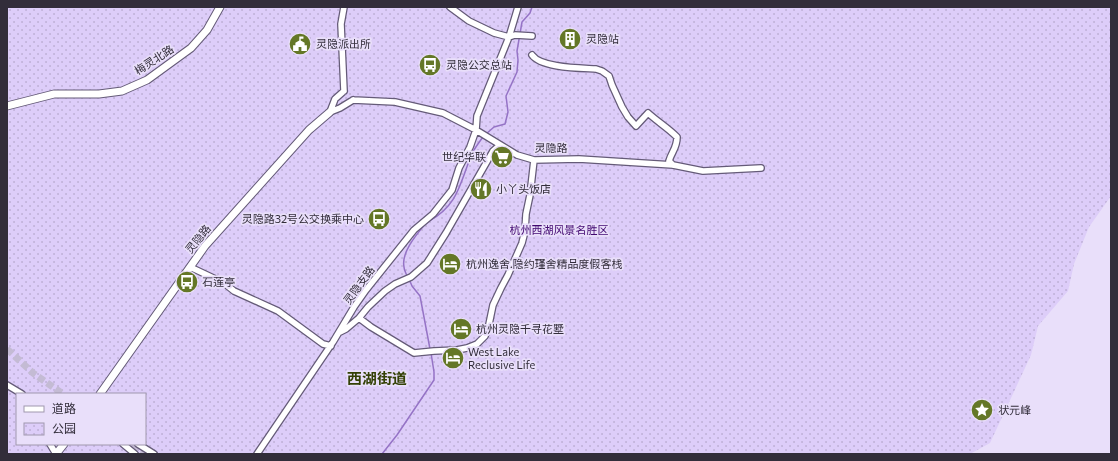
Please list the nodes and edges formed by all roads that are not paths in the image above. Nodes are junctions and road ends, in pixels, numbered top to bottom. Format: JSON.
{"nodes":[{"id":1,"x":220,"y":7,"type":"edge"},
{"id":2,"x":344,"y":7,"type":"edge"},
{"id":3,"x":450,"y":7,"type":"edge"},
{"id":4,"x":518,"y":7,"type":"edge"},
{"id":5,"x":532,"y":36,"type":"dead end"},
{"id":6,"x":509,"y":37,"type":"junction"},
{"id":7,"x":532,"y":55,"type":"dead end"},
{"id":8,"x":344,"y":91,"type":"junction"},
{"id":9,"x":353,"y":100,"type":"junction"},
{"id":10,"x":7,"y":106,"type":"edge"},
{"id":11,"x":330,"y":112,"type":"junction"},
{"id":12,"x":478,"y":131,"type":"junction"},
{"id":13,"x":500,"y":145,"type":"junction"},
{"id":14,"x":534,"y":160,"type":"junction"},
{"id":15,"x":673,"y":165,"type":"junction"},
{"id":16,"x":761,"y":168,"type":"dead end"},
{"id":17,"x":190,"y":267,"type":"junction"},
{"id":18,"x":359,"y":318,"type":"junction"},
{"id":19,"x":340,"y":332,"type":"junction"},
{"id":20,"x":331,"y":346,"type":"junction"},
{"id":21,"x":7,"y":385,"type":"edge"},
{"id":22,"x":20,"y":393,"type":"edge"},
{"id":23,"x":101,"y":393,"type":"edge"},
{"id":24,"x":51,"y":445,"type":"edge"},
{"id":25,"x":63,"y":445,"type":"edge"},
{"id":26,"x":125,"y":445,"type":"edge"},
{"id":27,"x":140,"y":445,"type":"edge"},
{"id":28,"x":56,"y":454,"type":"edge"},
{"id":29,"x":135,"y":454,"type":"edge"},
{"id":30,"x":154,"y":454,"type":"edge"},
{"id":31,"x":256,"y":454,"type":"edge"}],
"edges":[{"from":1,"to":10,"type":"main road","name":"梅灵北路"},
{"from":2,"to":8,"type":"street"},
{"from":3,"to":6,"type":"street"},
{"from":4,"to":6,"type":"street","name":"灵隐支路"},
{"from":5,"to":6,"type":"street"},
{"from":6,"to":12,"type":"street","name":"灵隐支路"},
{"from":7,"to":15,"type":"street"},
{"from":8,"to":9,"type":"street"},
{"from":8,"to":11,"type":"street"},
{"from":9,"to":11,"type":"street"},
{"from":9,"to":12,"type":"street","name":"灵隐路"},
{"from":11,"to":17,"type":"main road","name":"灵隐路"},
{"from":12,"to":13,"type":"street","name":"灵隐路"},
{"from":12,"to":19,"type":"street","name":"灵隐支路"},
{"from":13,"to":14,"type":"street","name":"灵隐路"},
{"from":13,"to":18,"type":"street"},
{"from":14,"to":15,"type":"street","name":"灵隐路"},
{"from":14,"to":18,"type":"street"},
{"from":15,"to":16,"type":"street","name":"灵隐路"},
{"from":17,"to":20,"type":"street"},
{"from":17,"to":23,"type":"main road","name":"灵隐路"},
{"from":18,"to":19,"type":"street"},
{"from":19,"to":20,"type":"street","name":"灵隐支路"},
{"from":20,"to":31,"type":"street","name":"灵隐支路"},
{"from":21,"to":22,"type":"street"},
{"from":24,"to":28,"type":"street"},
{"from":25,"to":28,"type":"main road"},
{"from":26,"to":29,"type":"street"},
{"from":27,"to":30,"type":"street"}]}
